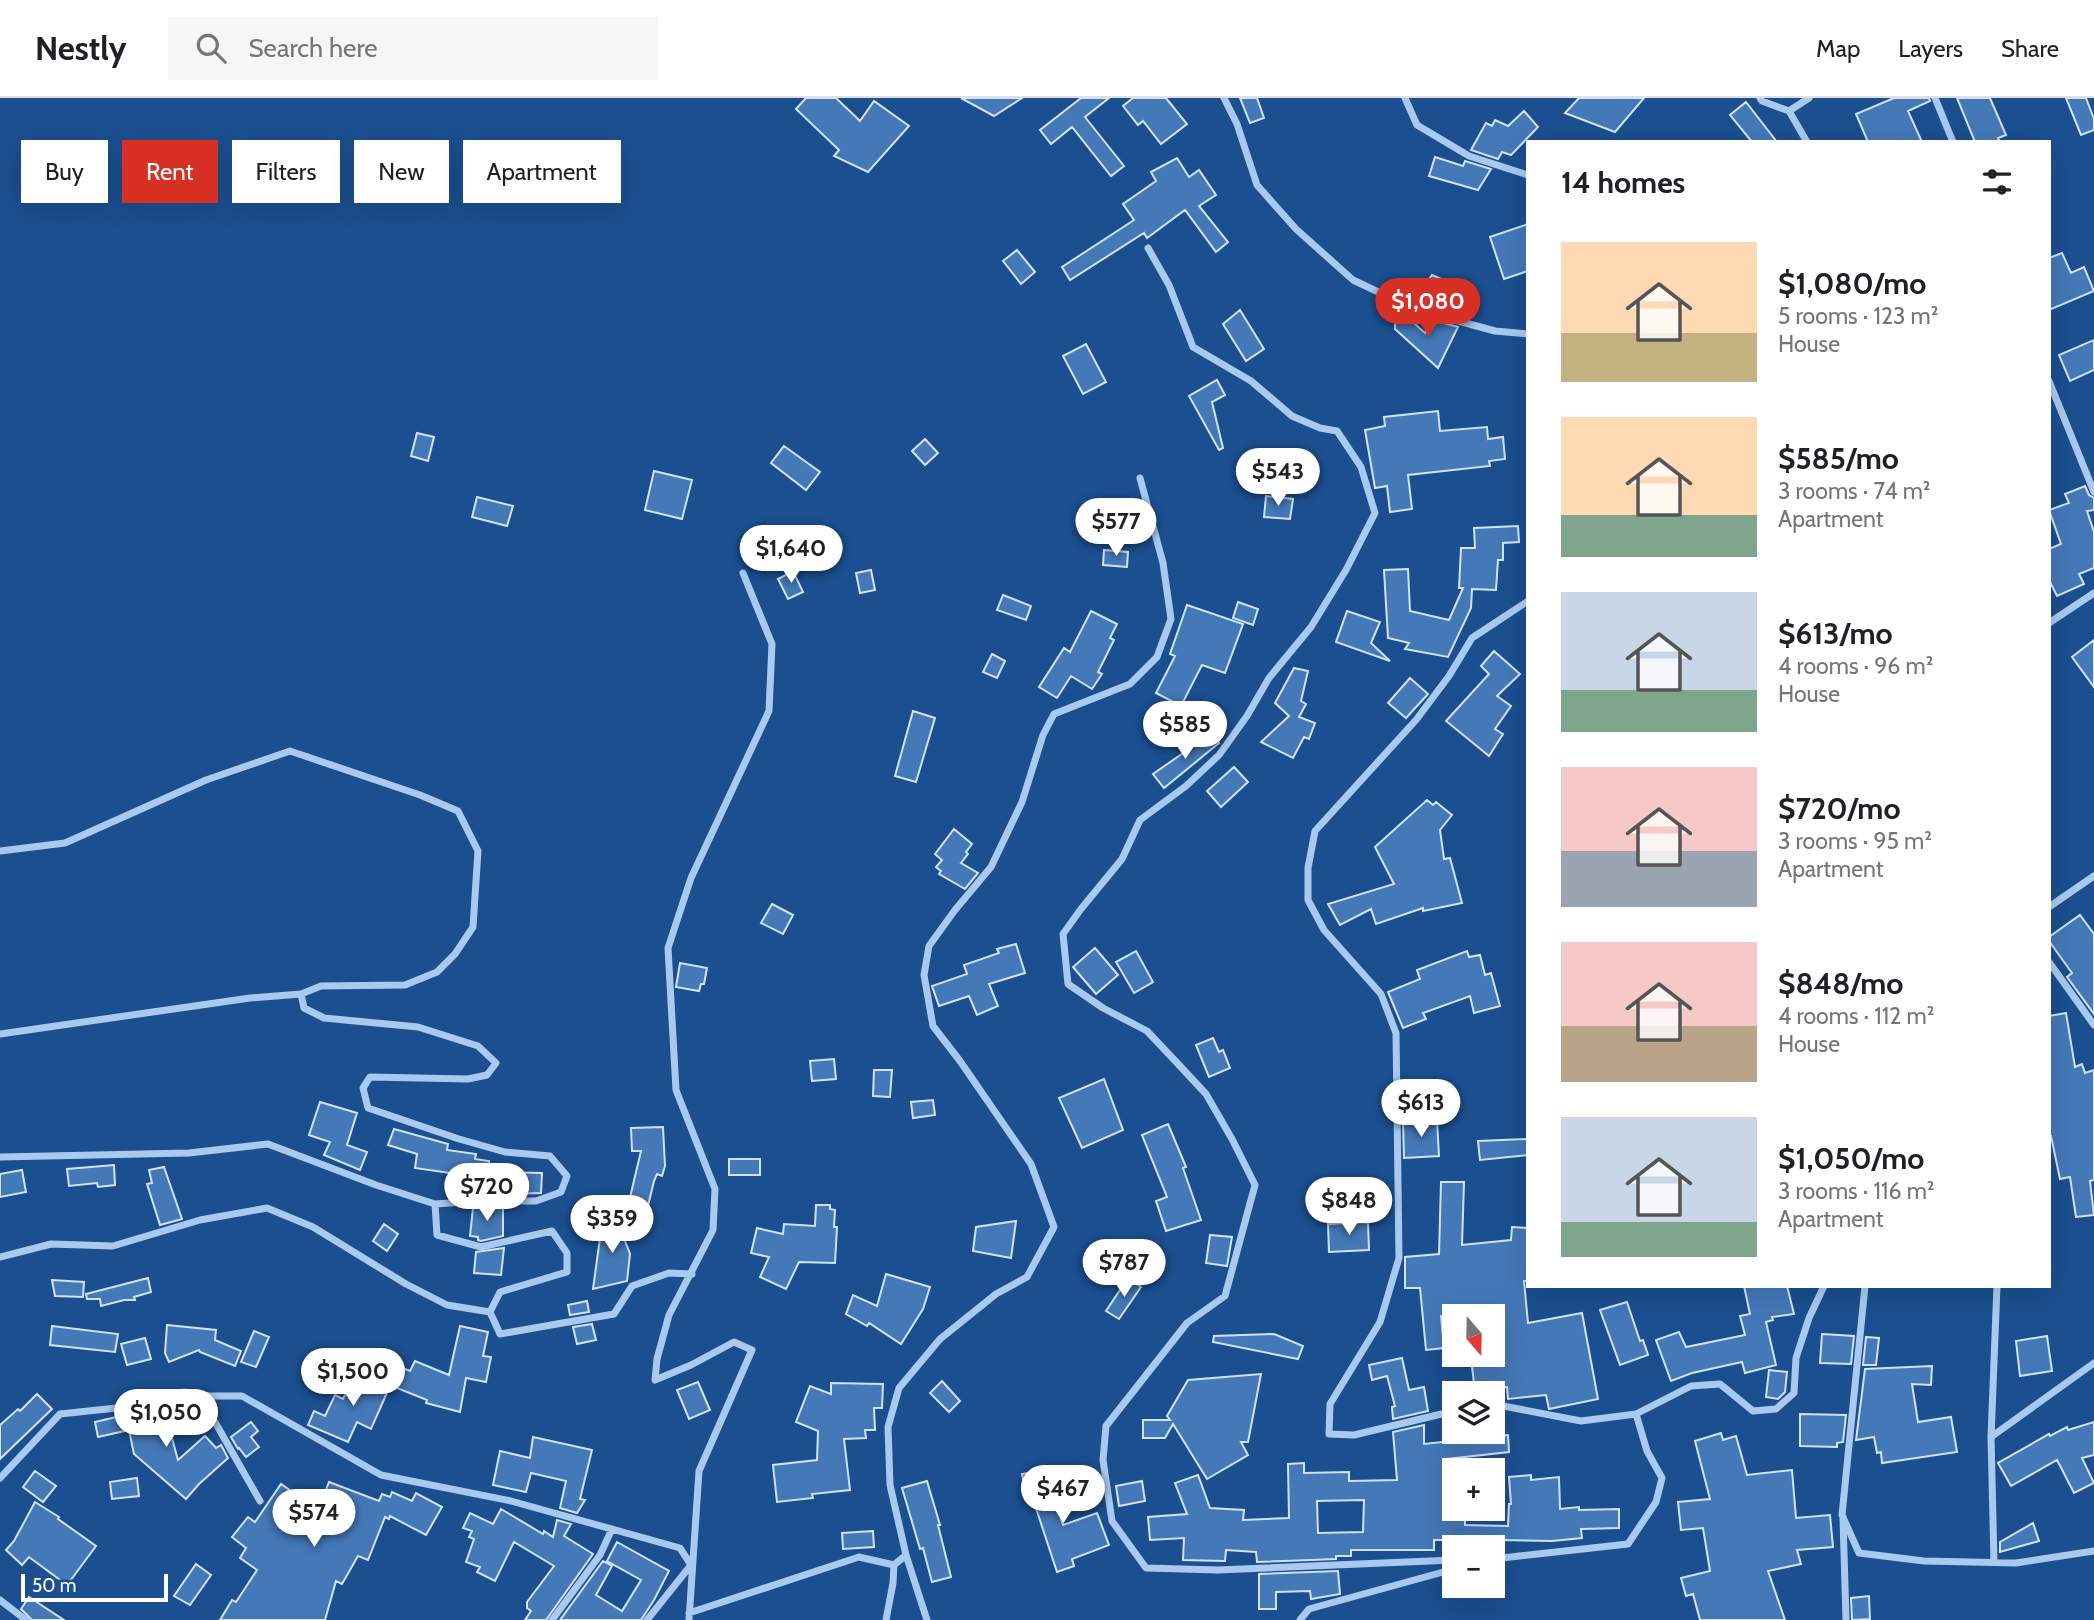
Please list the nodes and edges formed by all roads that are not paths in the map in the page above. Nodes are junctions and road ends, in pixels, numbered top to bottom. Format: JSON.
{"nodes":[{"id":1,"x":1224,"y":98,"type":"edge"},
{"id":2,"x":1405,"y":98,"type":"edge"},
{"id":3,"x":1760,"y":98,"type":"edge"},
{"id":4,"x":1809,"y":98,"type":"edge"},
{"id":5,"x":1935,"y":98,"type":"edge"},
{"id":6,"x":1788,"y":111,"type":"junction"},
{"id":7,"x":1806,"y":140,"type":"edge"},
{"id":8,"x":1952,"y":140,"type":"edge"},
{"id":9,"x":1526,"y":174,"type":"edge"},
{"id":10,"x":1148,"y":248,"type":"dead end"},
{"id":11,"x":1526,"y":334,"type":"edge"},
{"id":12,"x":2051,"y":386,"type":"edge"},
{"id":13,"x":1140,"y":478,"type":"dead end"},
{"id":14,"x":2094,"y":492,"type":"edge"},
{"id":15,"x":743,"y":573,"type":"dead end"},
{"id":16,"x":2094,"y":593,"type":"edge"},
{"id":17,"x":1526,"y":602,"type":"edge"},
{"id":18,"x":2051,"y":622,"type":"edge"},
{"id":19,"x":0,"y":851,"type":"edge"},
{"id":20,"x":2094,"y":876,"type":"edge"},
{"id":21,"x":2051,"y":906,"type":"edge"},
{"id":22,"x":2051,"y":965,"type":"edge"},
{"id":23,"x":301,"y":994,"type":"junction"},
{"id":24,"x":2094,"y":1025,"type":"edge"},
{"id":25,"x":0,"y":1034,"type":"edge"},
{"id":26,"x":0,"y":1157,"type":"edge"},
{"id":27,"x":435,"y":1204,"type":"junction"},
{"id":28,"x":0,"y":1257,"type":"edge"},
{"id":29,"x":692,"y":1274,"type":"junction"},
{"id":30,"x":1823,"y":1288,"type":"edge"},
{"id":31,"x":1865,"y":1288,"type":"edge"},
{"id":32,"x":1997,"y":1288,"type":"edge"},
{"id":33,"x":490,"y":1312,"type":"junction"},
{"id":34,"x":2094,"y":1363,"type":"edge"},
{"id":35,"x":210,"y":1396,"type":"junction"},
{"id":36,"x":1505,"y":1406,"type":"edge"},
{"id":37,"x":1636,"y":1413,"type":"junction"},
{"id":38,"x":1442,"y":1414,"type":"edge"},
{"id":39,"x":1991,"y":1437,"type":"junction"},
{"id":40,"x":0,"y":1478,"type":"edge"},
{"id":41,"x":260,"y":1501,"type":"dead end"},
{"id":42,"x":1842,"y":1515,"type":"junction"},
{"id":43,"x":612,"y":1529,"type":"junction"},
{"id":44,"x":2094,"y":1551,"type":"edge"},
{"id":45,"x":906,"y":1555,"type":"junction"},
{"id":46,"x":1505,"y":1558,"type":"edge"},
{"id":47,"x":1442,"y":1561,"type":"edge"},
{"id":48,"x":1994,"y":1562,"type":"junction"},
{"id":49,"x":691,"y":1565,"type":"junction"},
{"id":50,"x":894,"y":1565,"type":"junction"},
{"id":51,"x":1442,"y":1572,"type":"edge"},
{"id":52,"x":0,"y":1600,"type":"edge"},
{"id":53,"x":689,"y":1616,"type":"edge"},
{"id":54,"x":26,"y":1620,"type":"edge"},
{"id":55,"x":552,"y":1620,"type":"edge"},
{"id":56,"x":647,"y":1620,"type":"edge"},
{"id":57,"x":886,"y":1620,"type":"edge"},
{"id":58,"x":927,"y":1620,"type":"edge"},
{"id":59,"x":1300,"y":1620,"type":"edge"},
{"id":60,"x":1846,"y":1620,"type":"edge"}],
"edges":[{"from":1,"to":11,"type":"street"},
{"from":2,"to":9,"type":"street"},
{"from":3,"to":6,"type":"street"},
{"from":4,"to":6,"type":"street"},
{"from":5,"to":8,"type":"street"},
{"from":6,"to":7,"type":"street"},
{"from":10,"to":47,"type":"street"},
{"from":12,"to":14,"type":"street"},
{"from":13,"to":45,"type":"street"},
{"from":15,"to":29,"type":"street"},
{"from":16,"to":18,"type":"street"},
{"from":17,"to":38,"type":"street"},
{"from":19,"to":23,"type":"street"},
{"from":20,"to":21,"type":"street"},
{"from":22,"to":24,"type":"street"},
{"from":23,"to":25,"type":"street"},
{"from":23,"to":27,"type":"street"},
{"from":26,"to":27,"type":"street"},
{"from":27,"to":33,"type":"street"},
{"from":28,"to":33,"type":"street"},
{"from":29,"to":33,"type":"street"},
{"from":29,"to":49,"type":"street"},
{"from":30,"to":37,"type":"street"},
{"from":31,"to":42,"type":"street"},
{"from":32,"to":39,"type":"street"},
{"from":34,"to":39,"type":"street"},
{"from":35,"to":40,"type":"street"},
{"from":35,"to":41,"type":"street"},
{"from":35,"to":43,"type":"street"},
{"from":36,"to":37,"type":"street"},
{"from":37,"to":46,"type":"street"},
{"from":39,"to":48,"type":"street"},
{"from":42,"to":48,"type":"street"},
{"from":42,"to":60,"type":"street"},
{"from":43,"to":49,"type":"street"},
{"from":43,"to":55,"type":"street"},
{"from":44,"to":48,"type":"street"},
{"from":45,"to":50,"type":"street"},
{"from":45,"to":58,"type":"street"},
{"from":49,"to":53,"type":"street"},
{"from":49,"to":56,"type":"street"},
{"from":50,"to":53,"type":"street"},
{"from":50,"to":57,"type":"street"},
{"from":51,"to":59,"type":"street"},
{"from":52,"to":54,"type":"street"}]}
